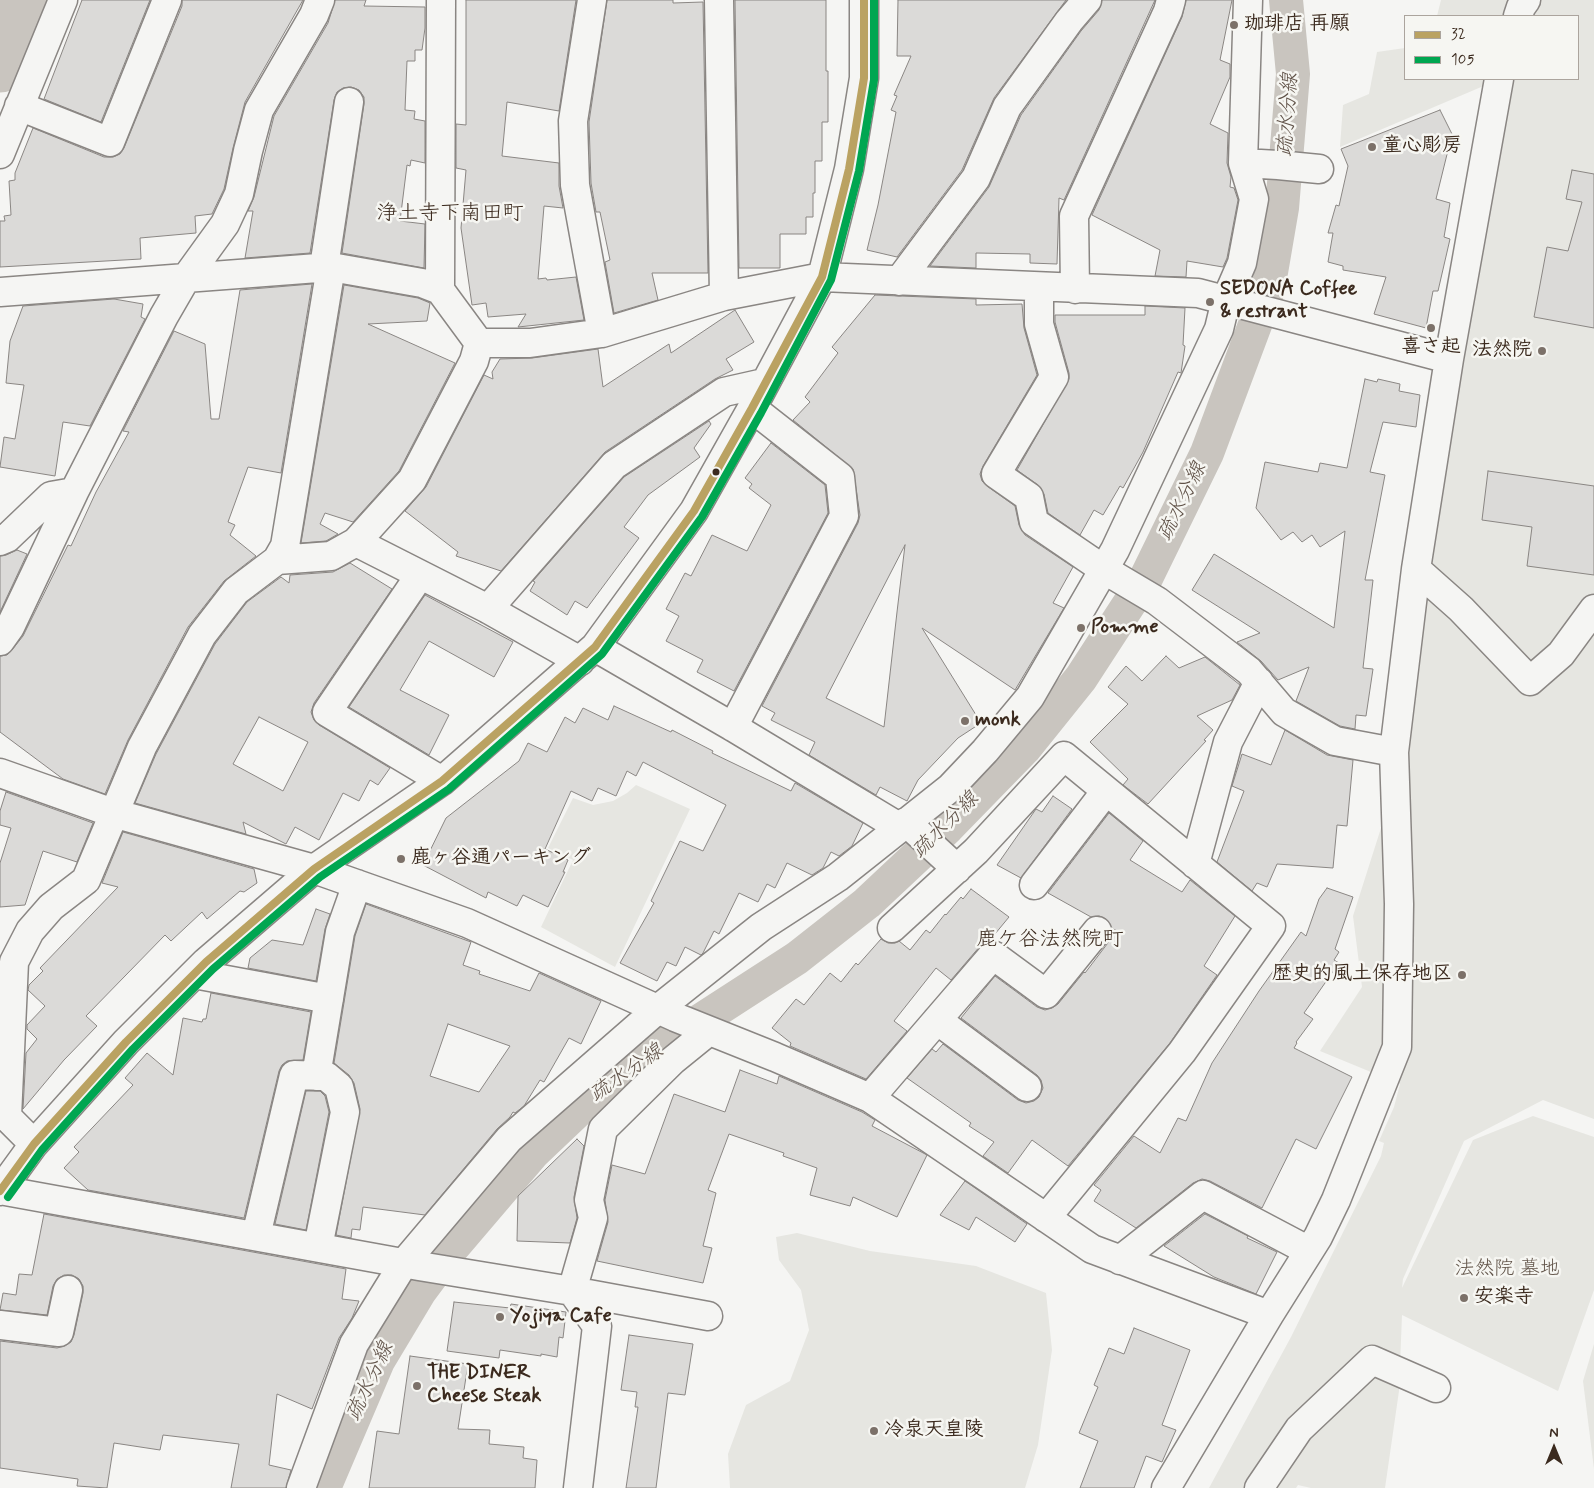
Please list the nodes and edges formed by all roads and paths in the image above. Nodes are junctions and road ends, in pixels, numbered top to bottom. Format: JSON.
{"nodes":[{"id":1,"x":63,"y":0,"type":"edge"},
{"id":2,"x":167,"y":0,"type":"edge"},
{"id":3,"x":320,"y":0,"type":"edge"},
{"id":4,"x":441,"y":0,"type":"edge"},
{"id":5,"x":592,"y":0,"type":"edge"},
{"id":6,"x":719,"y":0,"type":"edge"},
{"id":7,"x":864,"y":0,"type":"edge"},
{"id":8,"x":1088,"y":0,"type":"edge"},
{"id":9,"x":1170,"y":0,"type":"edge"},
{"id":10,"x":1248,"y":0,"type":"edge"},
{"id":11,"x":1526,"y":0,"type":"edge"},
{"id":12,"x":1518,"y":15,"type":"edge"},
{"id":13,"x":1499,"y":80,"type":"edge"},
{"id":14,"x":349,"y":102,"type":"dead end"},
{"id":15,"x":19,"y":106,"type":"junction"},
{"id":16,"x":0,"y":154,"type":"edge"},
{"id":17,"x":1243,"y":163,"type":"junction"},
{"id":18,"x":1298,"y":167,"type":"dead end"},
{"id":19,"x":328,"y":267,"type":"junction"},
{"id":20,"x":822,"y":277,"type":"junction"},
{"id":21,"x":186,"y":278,"type":"junction"},
{"id":22,"x":899,"y":281,"type":"junction"},
{"id":23,"x":1039,"y":287,"type":"junction"},
{"id":24,"x":1075,"y":288,"type":"junction"},
{"id":25,"x":440,"y":290,"type":"junction"},
{"id":26,"x":0,"y":292,"type":"edge"},
{"id":27,"x":724,"y":296,"type":"junction"},
{"id":28,"x":1235,"y":302,"type":"junction"},
{"id":29,"x":602,"y":333,"type":"junction"},
{"id":30,"x":479,"y":344,"type":"junction"},
{"id":31,"x":1450,"y":359,"type":"junction"},
{"id":32,"x":764,"y":383,"type":"junction"},
{"id":33,"x":752,"y":408,"type":"junction"},
{"id":34,"x":74,"y":492,"type":"junction"},
{"id":35,"x":0,"y":540,"type":"edge"},
{"id":36,"x":356,"y":542,"type":"junction"},
{"id":37,"x":277,"y":560,"type":"junction"},
{"id":38,"x":1416,"y":569,"type":"junction"},
{"id":39,"x":1110,"y":573,"type":"junction"},
{"id":40,"x":420,"y":574,"type":"junction"},
{"id":41,"x":488,"y":609,"type":"junction"},
{"id":42,"x":1594,"y":609,"type":"edge"},
{"id":43,"x":0,"y":641,"type":"edge"},
{"id":44,"x":587,"y":654,"type":"junction"},
{"id":45,"x":1258,"y":682,"type":"junction"},
{"id":46,"x":733,"y":727,"type":"junction"},
{"id":47,"x":1394,"y":752,"type":"junction"},
{"id":48,"x":0,"y":774,"type":"edge"},
{"id":49,"x":442,"y":780,"type":"junction"},
{"id":50,"x":1106,"y":791,"type":"junction"},
{"id":51,"x":113,"y":813,"type":"junction"},
{"id":52,"x":907,"y":827,"type":"junction"},
{"id":53,"x":1195,"y":864,"type":"junction"},
{"id":54,"x":953,"y":865,"type":"junction"},
{"id":55,"x":314,"y":869,"type":"junction"},
{"id":56,"x":357,"y":884,"type":"junction"},
{"id":57,"x":1034,"y":885,"type":"dead end"},
{"id":58,"x":892,"y":928,"type":"dead end"},
{"id":59,"x":1097,"y":931,"type":"dead end"},
{"id":60,"x":194,"y":974,"type":"junction"},
{"id":61,"x":329,"y":999,"type":"junction"},
{"id":62,"x":937,"y":1020,"type":"junction"},
{"id":63,"x":687,"y":1022,"type":"junction"},
{"id":64,"x":316,"y":1076,"type":"junction"},
{"id":65,"x":1027,"y":1087,"type":"dead end"},
{"id":66,"x":870,"y":1098,"type":"junction"},
{"id":67,"x":34,"y":1144,"type":"junction"},
{"id":68,"x":0,"y":1190,"type":"edge"},
{"id":69,"x":1046,"y":1218,"type":"junction"},
{"id":70,"x":256,"y":1236,"type":"junction"},
{"id":71,"x":318,"y":1247,"type":"junction"},
{"id":72,"x":1309,"y":1251,"type":"junction"},
{"id":73,"x":1120,"y":1260,"type":"junction"},
{"id":74,"x":411,"y":1265,"type":"junction"},
{"id":75,"x":68,"y":1290,"type":"dead end"},
{"id":76,"x":572,"y":1290,"type":"junction"},
{"id":77,"x":1269,"y":1315,"type":"junction"},
{"id":78,"x":708,"y":1316,"type":"dead end"},
{"id":79,"x":0,"y":1325,"type":"edge"},
{"id":80,"x":1436,"y":1388,"type":"dead end"},
{"id":81,"x":301,"y":1488,"type":"edge"},
{"id":82,"x":578,"y":1488,"type":"edge"},
{"id":83,"x":1166,"y":1488,"type":"edge"},
{"id":84,"x":1259,"y":1488,"type":"edge"}],
"edges":[{"from":1,"to":15,"type":"street"},
{"from":2,"to":15,"type":"street"},
{"from":3,"to":21,"type":"street"},
{"from":4,"to":25,"type":"street"},
{"from":5,"to":29,"type":"street"},
{"from":6,"to":27,"type":"street"},
{"from":7,"to":20,"type":"street"},
{"from":8,"to":22,"type":"street"},
{"from":9,"to":24,"type":"street"},
{"from":10,"to":17,"type":"street"},
{"from":11,"to":12,"type":"street"},
{"from":13,"to":31,"type":"street"},
{"from":14,"to":19,"type":"street"},
{"from":15,"to":16,"type":"street"},
{"from":17,"to":18,"type":"street"},
{"from":17,"to":28,"type":"street"},
{"from":19,"to":21,"type":"street"},
{"from":19,"to":25,"type":"street"},
{"from":19,"to":37,"type":"street"},
{"from":20,"to":22,"type":"street"},
{"from":20,"to":27,"type":"street"},
{"from":20,"to":32,"type":"street"},
{"from":21,"to":26,"type":"street"},
{"from":21,"to":34,"type":"street"},
{"from":22,"to":23,"type":"street"},
{"from":23,"to":24,"type":"street"},
{"from":23,"to":39,"type":"street"},
{"from":24,"to":28,"type":"street"},
{"from":25,"to":30,"type":"street"},
{"from":27,"to":29,"type":"street"},
{"from":28,"to":31,"type":"street"},
{"from":28,"to":39,"type":"street"},
{"from":29,"to":30,"type":"street"},
{"from":30,"to":36,"type":"street"},
{"from":31,"to":38,"type":"street"},
{"from":32,"to":33,"type":"street"},
{"from":32,"to":41,"type":"street"},
{"from":33,"to":44,"type":"street"},
{"from":33,"to":46,"type":"street"},
{"from":34,"to":35,"type":"street"},
{"from":34,"to":43,"type":"street"},
{"from":36,"to":37,"type":"street"},
{"from":36,"to":40,"type":"street"},
{"from":37,"to":51,"type":"street"},
{"from":38,"to":42,"type":"street"},
{"from":38,"to":47,"type":"street"},
{"from":39,"to":45,"type":"street"},
{"from":39,"to":52,"type":"street"},
{"from":40,"to":41,"type":"street"},
{"from":40,"to":49,"type":"street"},
{"from":41,"to":44,"type":"street"},
{"from":44,"to":46,"type":"street"},
{"from":44,"to":49,"type":"street"},
{"from":45,"to":47,"type":"street"},
{"from":45,"to":53,"type":"street"},
{"from":46,"to":52,"type":"street"},
{"from":47,"to":72,"type":"street"},
{"from":48,"to":51,"type":"street"},
{"from":49,"to":55,"type":"street"},
{"from":50,"to":53,"type":"street"},
{"from":50,"to":54,"type":"street"},
{"from":50,"to":57,"type":"street"},
{"from":51,"to":55,"type":"street"},
{"from":51,"to":67,"type":"street"},
{"from":52,"to":54,"type":"street"},
{"from":52,"to":63,"type":"street"},
{"from":53,"to":69,"type":"street"},
{"from":54,"to":58,"type":"street"},
{"from":55,"to":56,"type":"street"},
{"from":55,"to":60,"type":"street"},
{"from":56,"to":61,"type":"street"},
{"from":56,"to":63,"type":"street"},
{"from":59,"to":62,"type":"street"},
{"from":60,"to":61,"type":"street"},
{"from":60,"to":67,"type":"street"},
{"from":61,"to":64,"type":"street"},
{"from":62,"to":65,"type":"street"},
{"from":62,"to":66,"type":"street"},
{"from":63,"to":66,"type":"street"},
{"from":63,"to":74,"type":"street"},
{"from":63,"to":76,"type":"street"},
{"from":64,"to":70,"type":"street"},
{"from":64,"to":71,"type":"street"},
{"from":66,"to":69,"type":"street"},
{"from":67,"to":68,"type":"street"},
{"from":68,"to":70,"type":"street"},
{"from":69,"to":73,"type":"street"},
{"from":70,"to":71,"type":"street"},
{"from":71,"to":74,"type":"street"},
{"from":72,"to":73,"type":"street"},
{"from":72,"to":77,"type":"street"},
{"from":73,"to":77,"type":"street"},
{"from":74,"to":76,"type":"street"},
{"from":74,"to":81,"type":"street"},
{"from":75,"to":79,"type":"street"},
{"from":76,"to":78,"type":"street"},
{"from":76,"to":82,"type":"street"},
{"from":77,"to":83,"type":"street"},
{"from":80,"to":84,"type":"street"}]}
